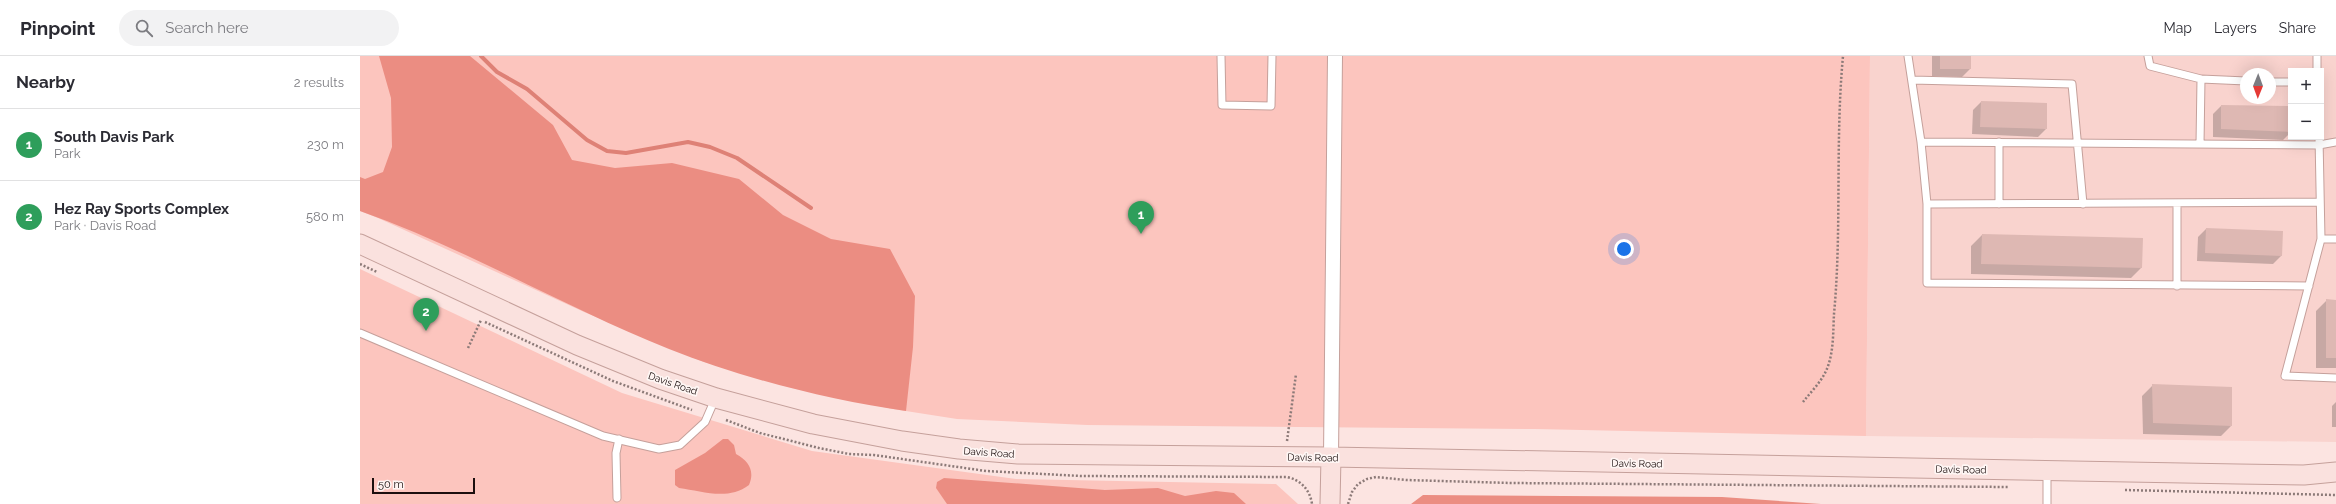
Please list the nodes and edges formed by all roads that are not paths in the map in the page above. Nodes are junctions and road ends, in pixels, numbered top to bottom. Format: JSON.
{"nodes":[{"id":1,"x":1222,"y":56,"type":"edge"},
{"id":2,"x":1272,"y":56,"type":"edge"},
{"id":3,"x":1335,"y":56,"type":"edge"},
{"id":4,"x":1908,"y":56,"type":"edge"},
{"id":5,"x":2148,"y":56,"type":"edge"},
{"id":6,"x":2317,"y":56,"type":"edge"},
{"id":7,"x":2317,"y":68,"type":"edge"},
{"id":8,"x":2201,"y":79,"type":"junction"},
{"id":9,"x":1912,"y":80,"type":"junction"},
{"id":10,"x":2240,"y":81,"type":"edge"},
{"id":11,"x":2276,"y":82,"type":"edge"},
{"id":12,"x":2288,"y":82,"type":"edge"},
{"id":13,"x":2319,"y":140,"type":"edge"},
{"id":14,"x":1921,"y":142,"type":"junction"},
{"id":15,"x":1999,"y":142,"type":"junction"},
{"id":16,"x":2336,"y":142,"type":"edge"},
{"id":17,"x":2078,"y":143,"type":"junction"},
{"id":18,"x":2200,"y":144,"type":"junction"},
{"id":19,"x":2319,"y":145,"type":"junction"},
{"id":20,"x":2320,"y":202,"type":"junction"},
{"id":21,"x":2177,"y":203,"type":"junction"},
{"id":22,"x":1927,"y":204,"type":"junction"},
{"id":23,"x":1999,"y":204,"type":"junction"},
{"id":24,"x":2082,"y":204,"type":"junction"},
{"id":25,"x":2321,"y":239,"type":"junction"},
{"id":26,"x":2336,"y":239,"type":"edge"},
{"id":27,"x":360,"y":244,"type":"edge"},
{"id":28,"x":2177,"y":286,"type":"junction"},
{"id":29,"x":2309,"y":286,"type":"junction"},
{"id":30,"x":360,"y":333,"type":"edge"},
{"id":31,"x":2336,"y":378,"type":"edge"},
{"id":32,"x":716,"y":398,"type":"junction"},
{"id":33,"x":619,"y":439,"type":"junction"},
{"id":34,"x":1330,"y":457,"type":"junction"},
{"id":35,"x":2047,"y":470,"type":"junction"},
{"id":36,"x":2336,"y":472,"type":"edge"},
{"id":37,"x":2304,"y":475,"type":"junction"},
{"id":38,"x":2336,"y":479,"type":"edge"},
{"id":39,"x":616,"y":498,"type":"dead end"},
{"id":40,"x":1330,"y":504,"type":"edge"},
{"id":41,"x":2047,"y":504,"type":"edge"}],
"edges":[{"from":1,"to":2,"type":"lane"},
{"from":3,"to":34,"type":"street"},
{"from":4,"to":9,"type":"lane"},
{"from":5,"to":8,"type":"lane"},
{"from":6,"to":7,"type":"lane"},
{"from":8,"to":10,"type":"lane"},
{"from":8,"to":18,"type":"lane"},
{"from":9,"to":14,"type":"lane"},
{"from":9,"to":17,"type":"lane"},
{"from":11,"to":12,"type":"lane"},
{"from":13,"to":19,"type":"lane"},
{"from":14,"to":15,"type":"lane"},
{"from":14,"to":22,"type":"lane"},
{"from":15,"to":17,"type":"lane"},
{"from":15,"to":23,"type":"lane"},
{"from":16,"to":19,"type":"lane"},
{"from":17,"to":18,"type":"lane"},
{"from":17,"to":24,"type":"lane"},
{"from":18,"to":19,"type":"lane"},
{"from":19,"to":20,"type":"lane"},
{"from":20,"to":21,"type":"lane"},
{"from":20,"to":25,"type":"lane"},
{"from":21,"to":24,"type":"lane"},
{"from":21,"to":28,"type":"lane"},
{"from":22,"to":23,"type":"lane"},
{"from":22,"to":28,"type":"lane"},
{"from":23,"to":24,"type":"lane"},
{"from":25,"to":26,"type":"lane"},
{"from":25,"to":29,"type":"lane"},
{"from":27,"to":32,"type":"street","name":"Davis Road"},
{"from":28,"to":29,"type":"lane"},
{"from":29,"to":31,"type":"lane"},
{"from":30,"to":33,"type":"lane"},
{"from":32,"to":33,"type":"lane"},
{"from":32,"to":34,"type":"street","name":"Davis Road"},
{"from":33,"to":39,"type":"lane"},
{"from":34,"to":35,"type":"street","name":"Davis Road"},
{"from":34,"to":40,"type":"street"},
{"from":35,"to":37,"type":"street","name":"Davis Road"},
{"from":35,"to":41,"type":"lane"},
{"from":36,"to":37,"type":"street","name":"Davis Road"},
{"from":37,"to":38,"type":"street","name":"Davis Road"}]}
